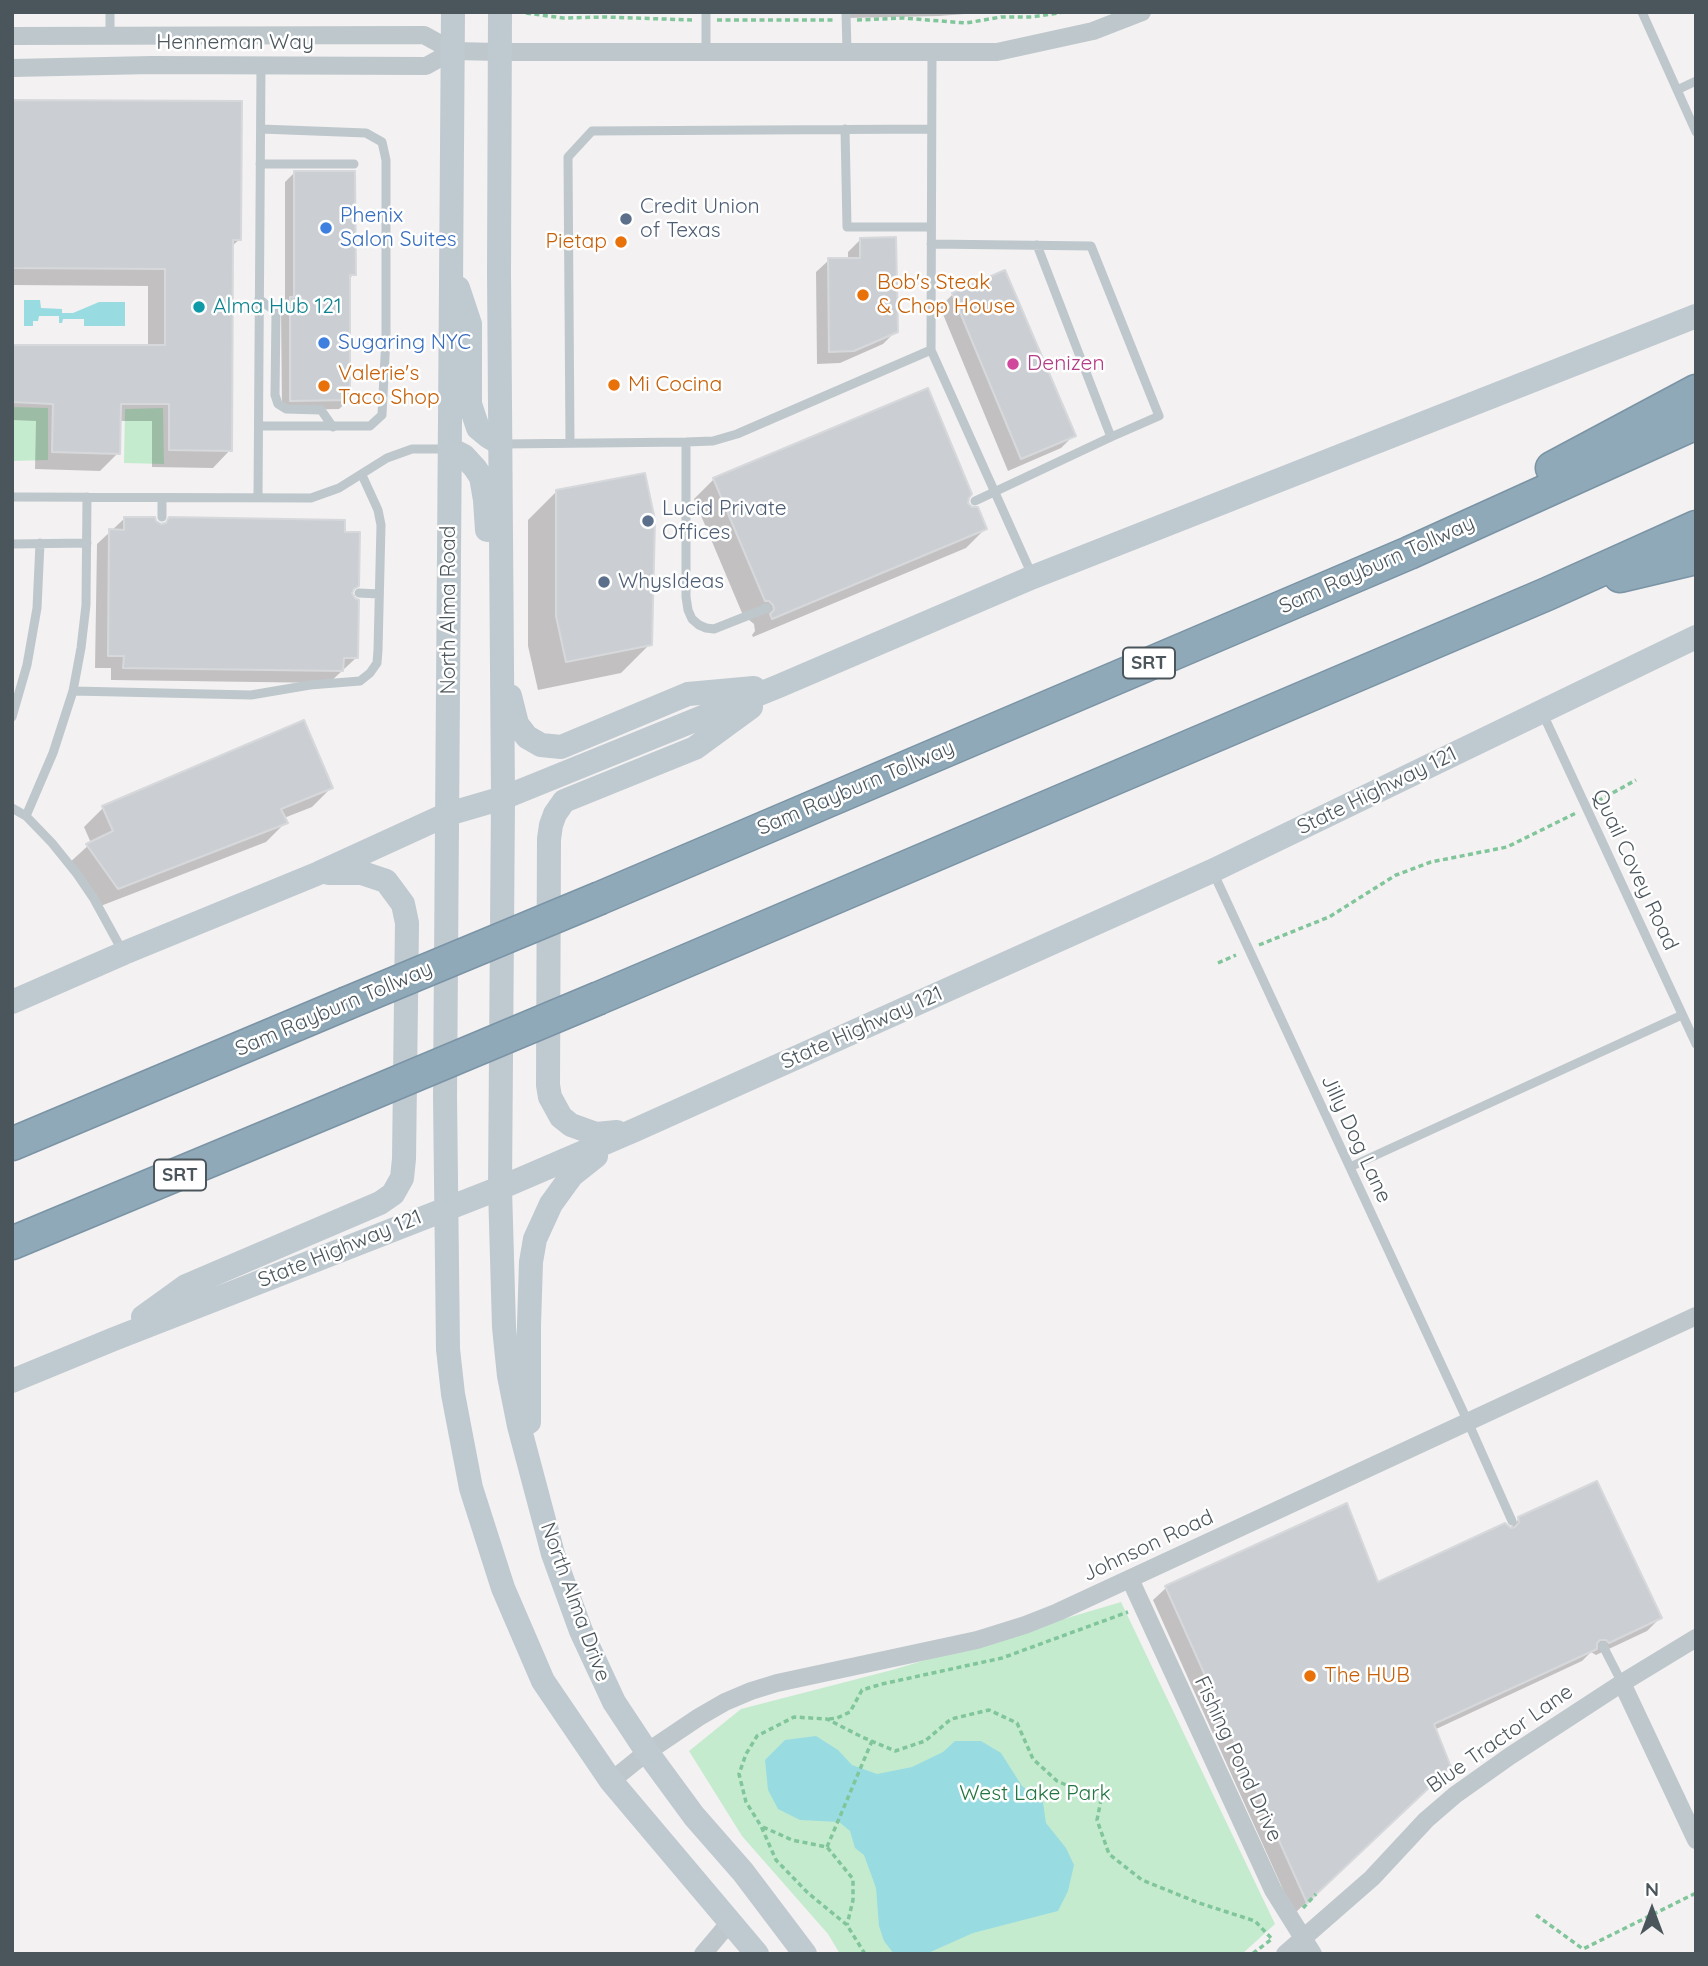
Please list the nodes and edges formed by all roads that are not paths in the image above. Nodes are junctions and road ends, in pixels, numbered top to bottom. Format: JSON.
{"nodes":[{"id":1,"x":110,"y":12,"type":"edge"},
{"id":2,"x":453,"y":12,"type":"edge"},
{"id":3,"x":500,"y":12,"type":"edge"},
{"id":4,"x":706,"y":12,"type":"edge"},
{"id":5,"x":846,"y":12,"type":"edge"},
{"id":6,"x":1142,"y":12,"type":"edge"},
{"id":7,"x":1642,"y":12,"type":"edge"},
{"id":8,"x":12,"y":36,"type":"edge"},
{"id":9,"x":110,"y":36,"type":"junction"},
{"id":10,"x":453,"y":51,"type":"junction"},
{"id":11,"x":706,"y":51,"type":"junction"},
{"id":12,"x":847,"y":51,"type":"junction"},
{"id":13,"x":932,"y":51,"type":"junction"},
{"id":14,"x":500,"y":52,"type":"junction"},
{"id":15,"x":261,"y":66,"type":"junction"},
{"id":16,"x":12,"y":68,"type":"edge"},
{"id":17,"x":1696,"y":81,"type":"edge"},
{"id":18,"x":1677,"y":90,"type":"junction"},
{"id":19,"x":261,"y":129,"type":"junction"},
{"id":20,"x":845,"y":129,"type":"junction"},
{"id":21,"x":931,"y":129,"type":"junction"},
{"id":22,"x":1696,"y":132,"type":"edge"},
{"id":23,"x":260,"y":164,"type":"junction"},
{"id":24,"x":354,"y":164,"type":"dead end"},
{"id":25,"x":931,"y":227,"type":"junction"},
{"id":26,"x":931,"y":244,"type":"junction"},
{"id":27,"x":1037,"y":245,"type":"junction"},
{"id":28,"x":451,"y":268,"type":"junction"},
{"id":29,"x":259,"y":299,"type":"junction"},
{"id":30,"x":1696,"y":316,"type":"edge"},
{"id":31,"x":931,"y":350,"type":"junction"},
{"id":32,"x":1696,"y":391,"type":"edge"},
{"id":33,"x":1696,"y":423,"type":"edge"},
{"id":34,"x":259,"y":426,"type":"junction"},
{"id":35,"x":333,"y":427,"type":"junction"},
{"id":36,"x":1111,"y":437,"type":"junction"},
{"id":37,"x":570,"y":443,"type":"junction"},
{"id":38,"x":686,"y":443,"type":"junction"},
{"id":39,"x":501,"y":444,"type":"junction"},
{"id":40,"x":450,"y":449,"type":"junction"},
{"id":41,"x":362,"y":475,"type":"junction"},
{"id":42,"x":995,"y":492,"type":"junction"},
{"id":43,"x":12,"y":497,"type":"edge"},
{"id":44,"x":87,"y":497,"type":"junction"},
{"id":45,"x":258,"y":497,"type":"junction"},
{"id":46,"x":162,"y":498,"type":"junction"},
{"id":47,"x":975,"y":501,"type":"dead end"},
{"id":48,"x":162,"y":517,"type":"dead end"},
{"id":49,"x":1696,"y":527,"type":"edge"},
{"id":50,"x":40,"y":543,"type":"junction"},
{"id":51,"x":87,"y":543,"type":"junction"},
{"id":52,"x":12,"y":544,"type":"edge"},
{"id":53,"x":1409,"y":553,"type":"junction"},
{"id":54,"x":1696,"y":558,"type":"edge"},
{"id":55,"x":502,"y":563,"type":"junction"},
{"id":56,"x":1033,"y":577,"type":"junction"},
{"id":57,"x":359,"y":593,"type":"dead end"},
{"id":58,"x":379,"y":594,"type":"junction"},
{"id":59,"x":1547,"y":594,"type":"junction"},
{"id":60,"x":767,"y":607,"type":"dead end"},
{"id":61,"x":1696,"y":637,"type":"edge"},
{"id":62,"x":502,"y":663,"type":"junction"},
{"id":63,"x":779,"y":686,"type":"junction"},
{"id":64,"x":74,"y":691,"type":"junction"},
{"id":65,"x":1542,"y":711,"type":"junction"},
{"id":66,"x":12,"y":717,"type":"edge"},
{"id":67,"x":503,"y":798,"type":"junction"},
{"id":68,"x":12,"y":808,"type":"edge"},
{"id":69,"x":448,"y":814,"type":"junction"},
{"id":70,"x":26,"y":816,"type":"junction"},
{"id":71,"x":1212,"y":871,"type":"junction"},
{"id":72,"x":318,"y":873,"type":"junction"},
{"id":73,"x":124,"y":953,"type":"junction"},
{"id":74,"x":12,"y":1002,"type":"edge"},
{"id":75,"x":1682,"y":1015,"type":"junction"},
{"id":76,"x":1696,"y":1044,"type":"edge"},
{"id":77,"x":635,"y":1130,"type":"junction"},
{"id":78,"x":12,"y":1144,"type":"edge"},
{"id":79,"x":1350,"y":1167,"type":"junction"},
{"id":80,"x":500,"y":1188,"type":"junction"},
{"id":81,"x":447,"y":1207,"type":"junction"},
{"id":82,"x":12,"y":1243,"type":"edge"},
{"id":83,"x":1696,"y":1316,"type":"edge"},
{"id":84,"x":114,"y":1339,"type":"junction"},
{"id":85,"x":12,"y":1381,"type":"edge"},
{"id":86,"x":1468,"y":1422,"type":"junction"},
{"id":87,"x":530,"y":1466,"type":"junction"},
{"id":88,"x":1512,"y":1521,"type":"dead end"},
{"id":89,"x":1130,"y":1579,"type":"junction"},
{"id":90,"x":1696,"y":1639,"type":"edge"},
{"id":91,"x":1603,"y":1646,"type":"dead end"},
{"id":92,"x":1622,"y":1682,"type":"junction"},
{"id":93,"x":647,"y":1752,"type":"junction"},
{"id":94,"x":611,"y":1781,"type":"junction"},
{"id":95,"x":1696,"y":1840,"type":"edge"},
{"id":96,"x":730,"y":1922,"type":"junction"},
{"id":97,"x":1308,"y":1946,"type":"edge"},
{"id":98,"x":704,"y":1954,"type":"edge"},
{"id":99,"x":757,"y":1954,"type":"edge"},
{"id":100,"x":806,"y":1954,"type":"edge"},
{"id":101,"x":1284,"y":1954,"type":"edge"}],
"edges":[{"from":1,"to":9,"type":"lane"},
{"from":2,"to":10,"type":"main road","name":"North Alma Road"},
{"from":3,"to":14,"type":"main road"},
{"from":4,"to":11,"type":"lane"},
{"from":5,"to":12,"type":"lane"},
{"from":6,"to":13,"type":"street","name":"Henneman Way"},
{"from":7,"to":18,"type":"lane"},
{"from":8,"to":9,"type":"street","name":"Henneman Way"},
{"from":9,"to":10,"type":"street","name":"Henneman Way"},
{"from":10,"to":14,"type":"street","name":"Henneman Way"},
{"from":10,"to":15,"type":"street","name":"Henneman Way"},
{"from":10,"to":28,"type":"main road","name":"North Alma Road"},
{"from":11,"to":12,"type":"street","name":"Henneman Way"},
{"from":11,"to":14,"type":"street","name":"Henneman Way"},
{"from":12,"to":13,"type":"street","name":"Henneman Way"},
{"from":13,"to":21,"type":"lane"},
{"from":14,"to":39,"type":"main road"},
{"from":15,"to":16,"type":"street","name":"Henneman Way"},
{"from":15,"to":19,"type":"lane"},
{"from":17,"to":18,"type":"lane"},
{"from":18,"to":22,"type":"lane"},
{"from":19,"to":23,"type":"lane"},
{"from":19,"to":35,"type":"lane"},
{"from":20,"to":21,"type":"lane"},
{"from":20,"to":25,"type":"lane"},
{"from":20,"to":37,"type":"lane"},
{"from":21,"to":25,"type":"lane"},
{"from":23,"to":24,"type":"lane"},
{"from":23,"to":29,"type":"lane"},
{"from":25,"to":26,"type":"lane"},
{"from":26,"to":27,"type":"lane"},
{"from":26,"to":31,"type":"lane"},
{"from":27,"to":36,"type":"lane"},
{"from":27,"to":36,"type":"lane"},
{"from":28,"to":39,"type":"main road"},
{"from":28,"to":40,"type":"main road","name":"North Alma Road"},
{"from":29,"to":34,"type":"lane"},
{"from":29,"to":35,"type":"lane"},
{"from":30,"to":56,"type":"main road"},
{"from":31,"to":38,"type":"lane"},
{"from":31,"to":42,"type":"lane"},
{"from":32,"to":53,"type":"highway"},
{"from":33,"to":53,"type":"highway","name":"Sam Rayburn Tollway","number":"SRT"},
{"from":34,"to":35,"type":"lane"},
{"from":34,"to":45,"type":"lane"},
{"from":36,"to":42,"type":"lane"},
{"from":37,"to":38,"type":"lane"},
{"from":37,"to":39,"type":"lane"},
{"from":38,"to":60,"type":"lane"},
{"from":39,"to":55,"type":"main road"},
{"from":40,"to":41,"type":"lane"},
{"from":40,"to":55,"type":"main road"},
{"from":40,"to":69,"type":"main road","name":"North Alma Road"},
{"from":41,"to":45,"type":"lane"},
{"from":41,"to":58,"type":"lane"},
{"from":42,"to":47,"type":"lane"},
{"from":42,"to":56,"type":"lane"},
{"from":43,"to":44,"type":"lane"},
{"from":44,"to":46,"type":"lane"},
{"from":44,"to":51,"type":"lane"},
{"from":45,"to":46,"type":"lane"},
{"from":46,"to":48,"type":"lane"},
{"from":49,"to":59,"type":"highway","number":"SRT"},
{"from":50,"to":51,"type":"lane"},
{"from":50,"to":52,"type":"lane"},
{"from":50,"to":66,"type":"lane"},
{"from":51,"to":64,"type":"lane"},
{"from":53,"to":78,"type":"highway","name":"Sam Rayburn Tollway","number":"SRT","bridge":true},
{"from":54,"to":59,"type":"highway"},
{"from":55,"to":62,"type":"main road"},
{"from":56,"to":63,"type":"main road"},
{"from":57,"to":58,"type":"lane"},
{"from":58,"to":64,"type":"lane"},
{"from":59,"to":82,"type":"highway","number":"SRT","bridge":true},
{"from":61,"to":65,"type":"main road","name":"State Highway 121"},
{"from":62,"to":63,"type":"main road"},
{"from":62,"to":67,"type":"main road"},
{"from":63,"to":67,"type":"main road"},
{"from":63,"to":77,"type":"main road"},
{"from":64,"to":70,"type":"lane"},
{"from":65,"to":71,"type":"main road","name":"State Highway 121"},
{"from":65,"to":75,"type":"lane","name":"Quail Covey Road"},
{"from":67,"to":69,"type":"main road"},
{"from":67,"to":80,"type":"main road"},
{"from":68,"to":70,"type":"lane"},
{"from":69,"to":72,"type":"main road"},
{"from":69,"to":81,"type":"main road","name":"North Alma Road"},
{"from":70,"to":73,"type":"lane"},
{"from":71,"to":77,"type":"main road","name":"State Highway 121"},
{"from":71,"to":79,"type":"lane","name":"Jilly Dog Lane"},
{"from":72,"to":73,"type":"main road"},
{"from":72,"to":84,"type":"main road"},
{"from":73,"to":74,"type":"main road"},
{"from":75,"to":76,"type":"lane","name":"Quail Covey Road"},
{"from":75,"to":79,"type":"lane"},
{"from":77,"to":80,"type":"main road","name":"State Highway 121"},
{"from":77,"to":87,"type":"main road"},
{"from":79,"to":86,"type":"lane","name":"Jilly Dog Lane"},
{"from":80,"to":81,"type":"main road","name":"State Highway 121"},
{"from":80,"to":87,"type":"main road","name":"North Alma Drive"},
{"from":81,"to":84,"type":"main road","name":"State Highway 121"},
{"from":81,"to":94,"type":"main road"},
{"from":83,"to":86,"type":"street","name":"Johnson Road"},
{"from":84,"to":85,"type":"main road","name":"State Highway 121"},
{"from":86,"to":88,"type":"lane","name":"Jilly Dog Lane"},
{"from":86,"to":89,"type":"street","name":"Johnson Road"},
{"from":87,"to":93,"type":"main road","name":"North Alma Drive"},
{"from":89,"to":93,"type":"street","name":"Johnson Road"},
{"from":89,"to":97,"type":"street","name":"Fishing Pond Drive"},
{"from":90,"to":92,"type":"street","name":"Blue Tractor Lane"},
{"from":91,"to":92,"type":"lane"},
{"from":92,"to":95,"type":"street"},
{"from":92,"to":97,"type":"street","name":"Blue Tractor Lane"},
{"from":93,"to":94,"type":"street","name":"Johnson Road"},
{"from":93,"to":100,"type":"main road","name":"North Alma Drive"},
{"from":94,"to":96,"type":"main road"},
{"from":96,"to":98,"type":"street"},
{"from":96,"to":99,"type":"main road"},
{"from":97,"to":101,"type":"street","name":"Blue Tractor Lane"}]}
